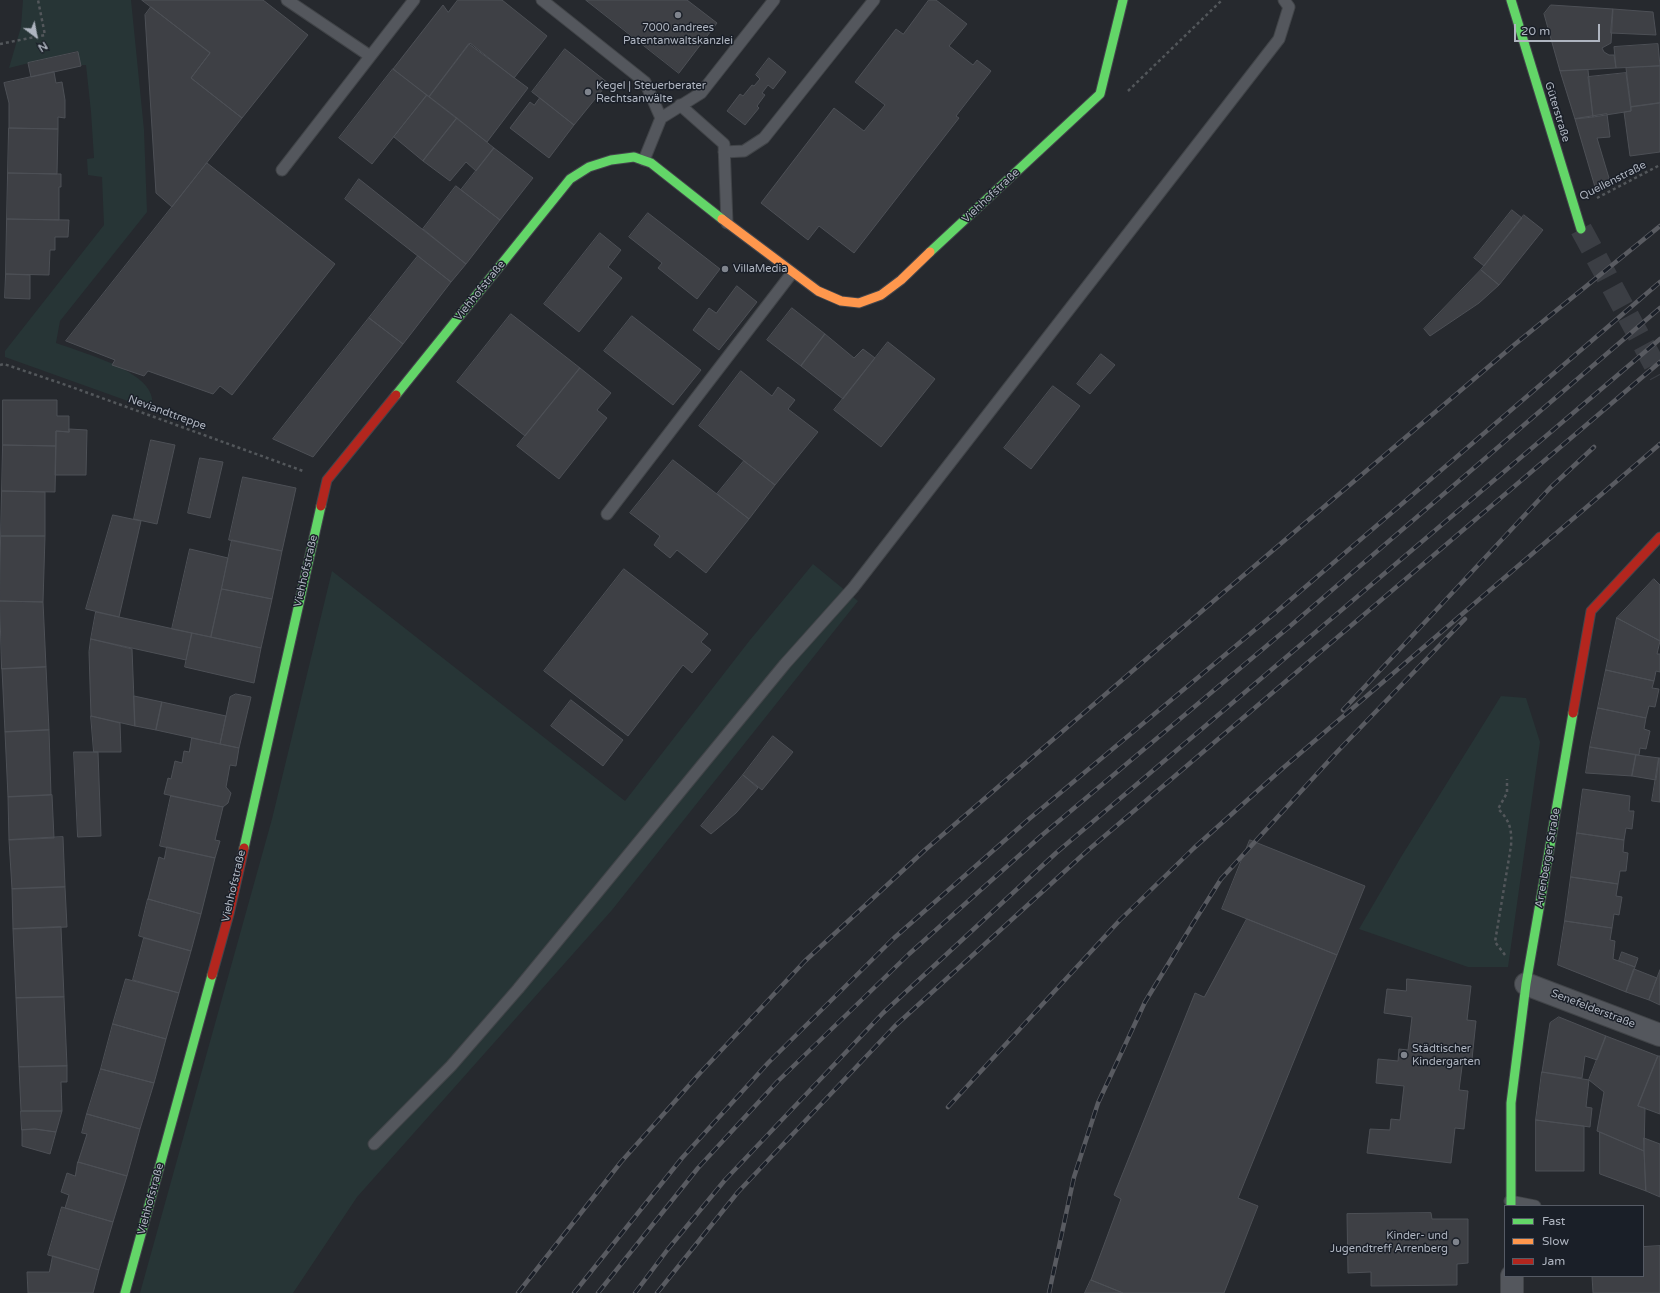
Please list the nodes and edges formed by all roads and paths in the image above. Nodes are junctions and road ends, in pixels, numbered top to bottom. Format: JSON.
{"nodes":[{"id":1,"x":38,"y":0,"type":"edge"},
{"id":2,"x":287,"y":0,"type":"edge"},
{"id":3,"x":414,"y":0,"type":"edge"},
{"id":4,"x":542,"y":0,"type":"edge"},
{"id":5,"x":774,"y":0,"type":"edge"},
{"id":6,"x":874,"y":0,"type":"edge"},
{"id":7,"x":1123,"y":0,"type":"edge"},
{"id":8,"x":1222,"y":0,"type":"edge"},
{"id":9,"x":1284,"y":0,"type":"edge"},
{"id":10,"x":1511,"y":0,"type":"edge"},
{"id":11,"x":0,"y":44,"type":"edge"},
{"id":12,"x":370,"y":56,"type":"junction"},
{"id":13,"x":1127,"y":93,"type":"dead end"},
{"id":14,"x":680,"y":105,"type":"junction"},
{"id":15,"x":661,"y":118,"type":"junction"},
{"id":16,"x":724,"y":152,"type":"junction"},
{"id":17,"x":644,"y":160,"type":"junction"},
{"id":18,"x":1660,"y":166,"type":"edge"},
{"id":19,"x":282,"y":170,"type":"dead end"},
{"id":20,"x":1574,"y":210,"type":"junction"},
{"id":21,"x":727,"y":223,"type":"junction"},
{"id":22,"x":1582,"y":230,"type":"tunnel mouth"},
{"id":23,"x":792,"y":273,"type":"junction"},
{"id":24,"x":0,"y":365,"type":"edge"},
{"id":25,"x":327,"y":480,"type":"junction"},
{"id":26,"x":608,"y":514,"type":"dead end"},
{"id":27,"x":1660,"y":537,"type":"edge"},
{"id":28,"x":1507,"y":780,"type":"dead end"},
{"id":29,"x":1528,"y":974,"type":"junction"},
{"id":30,"x":1660,"y":1035,"type":"edge"},
{"id":31,"x":374,"y":1144,"type":"dead end"},
{"id":32,"x":1511,"y":1204,"type":"edge"},
{"id":33,"x":1523,"y":1205,"type":"edge"},
{"id":34,"x":1512,"y":1277,"type":"edge"},
{"id":35,"x":125,"y":1293,"type":"edge"},
{"id":36,"x":1512,"y":1293,"type":"edge"}],
"edges":[{"from":1,"to":11,"type":"path"},
{"from":2,"to":12,"type":"lane"},
{"from":3,"to":12,"type":"lane"},
{"from":4,"to":15,"type":"lane"},
{"from":5,"to":14,"type":"lane"},
{"from":6,"to":16,"type":"lane"},
{"from":7,"to":23,"type":"street","name":"Viehhofstraße"},
{"from":8,"to":13,"type":"path"},
{"from":9,"to":31,"type":"lane"},
{"from":10,"to":20,"type":"street","name":"Güterstraße"},
{"from":12,"to":19,"type":"lane"},
{"from":14,"to":15,"type":"lane"},
{"from":14,"to":16,"type":"lane"},
{"from":15,"to":17,"type":"lane"},
{"from":16,"to":21,"type":"lane"},
{"from":17,"to":21,"type":"street","name":"Viehhofstraße"},
{"from":17,"to":25,"type":"street","name":"Viehhofstraße"},
{"from":18,"to":20,"type":"path","name":"Quellenstraße"},
{"from":20,"to":22,"type":"street","name":"Güterstraße"},
{"from":21,"to":23,"type":"street","name":"Viehhofstraße"},
{"from":23,"to":26,"type":"lane"},
{"from":24,"to":25,"type":"path","name":"Neviandttreppe"},
{"from":25,"to":35,"type":"street","name":"Viehhofstraße"},
{"from":27,"to":29,"type":"street","name":"Arrenberger Straße"},
{"from":28,"to":29,"type":"path"},
{"from":29,"to":30,"type":"street","name":"Senefelderstraße"},
{"from":29,"to":32,"type":"street","name":"Arrenberger Straße"},
{"from":32,"to":33,"type":"lane"},
{"from":34,"to":36,"type":"street"}]}
